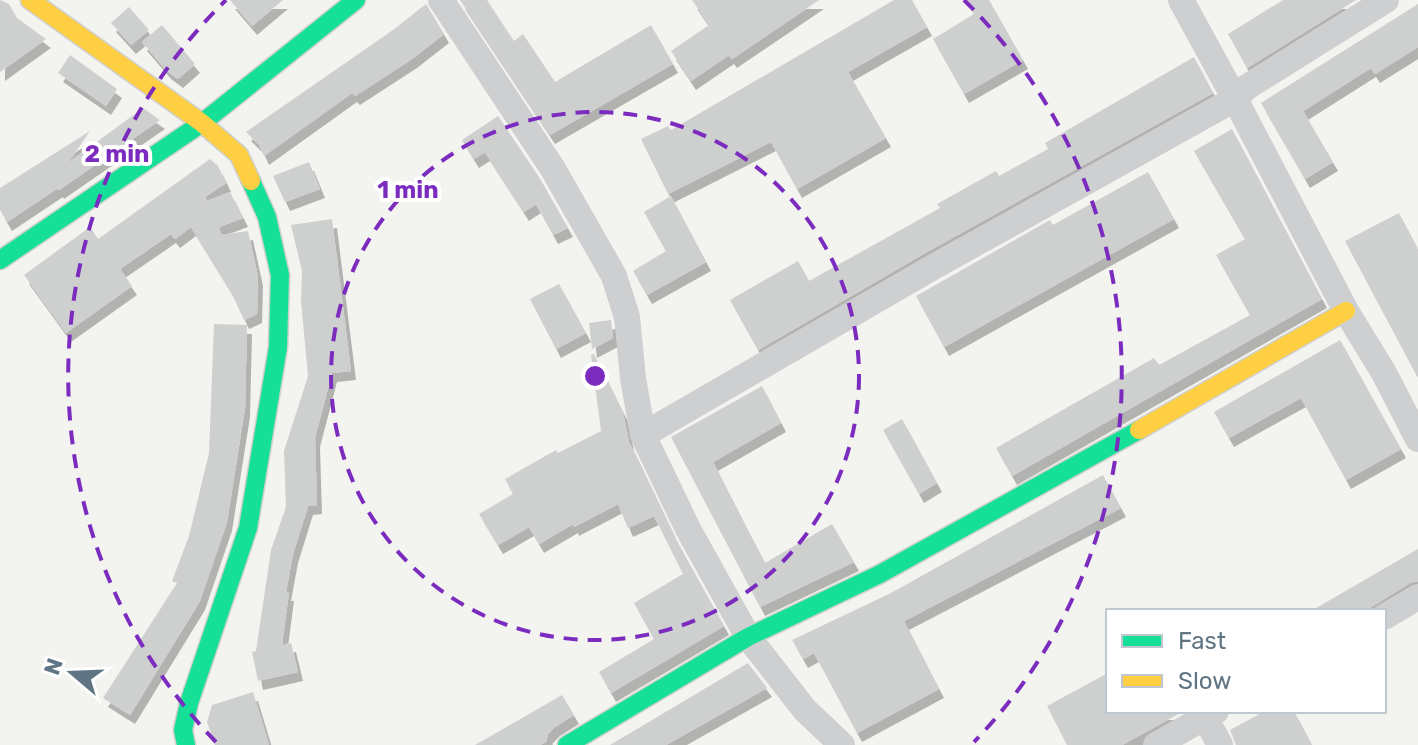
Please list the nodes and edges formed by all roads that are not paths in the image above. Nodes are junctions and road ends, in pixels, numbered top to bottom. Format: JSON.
{"nodes":[{"id":1,"x":30,"y":0,"type":"edge"},
{"id":2,"x":356,"y":0,"type":"edge"},
{"id":3,"x":441,"y":0,"type":"edge"},
{"id":4,"x":1181,"y":0,"type":"edge"},
{"id":5,"x":1386,"y":0,"type":"edge"},
{"id":6,"x":1235,"y":99,"type":"junction"},
{"id":7,"x":202,"y":123,"type":"junction"},
{"id":8,"x":0,"y":260,"type":"edge"},
{"id":9,"x":1346,"y":311,"type":"junction"},
{"id":10,"x":643,"y":435,"type":"junction"},
{"id":11,"x":1418,"y":439,"type":"edge"},
{"id":12,"x":1418,"y":597,"type":"edge"},
{"id":13,"x":1386,"y":616,"type":"edge"},
{"id":14,"x":748,"y":637,"type":"junction"},
{"id":15,"x":1210,"y":714,"type":"edge"},
{"id":16,"x":186,"y":745,"type":"edge"},
{"id":17,"x":567,"y":745,"type":"edge"},
{"id":18,"x":842,"y":745,"type":"edge"},
{"id":19,"x":1156,"y":745,"type":"edge"},
{"id":20,"x":1220,"y":745,"type":"edge"}],
"edges":[{"from":1,"to":7,"type":"street"},
{"from":2,"to":7,"type":"street"},
{"from":3,"to":10,"type":"street"},
{"from":4,"to":6,"type":"street"},
{"from":5,"to":6,"type":"street"},
{"from":6,"to":9,"type":"street"},
{"from":6,"to":10,"type":"street"},
{"from":7,"to":8,"type":"street"},
{"from":7,"to":16,"type":"street"},
{"from":9,"to":11,"type":"street"},
{"from":9,"to":14,"type":"street"},
{"from":10,"to":14,"type":"street"},
{"from":12,"to":13,"type":"street"},
{"from":14,"to":17,"type":"street"},
{"from":14,"to":18,"type":"street"},
{"from":15,"to":19,"type":"street"},
{"from":15,"to":20,"type":"street"}]}
